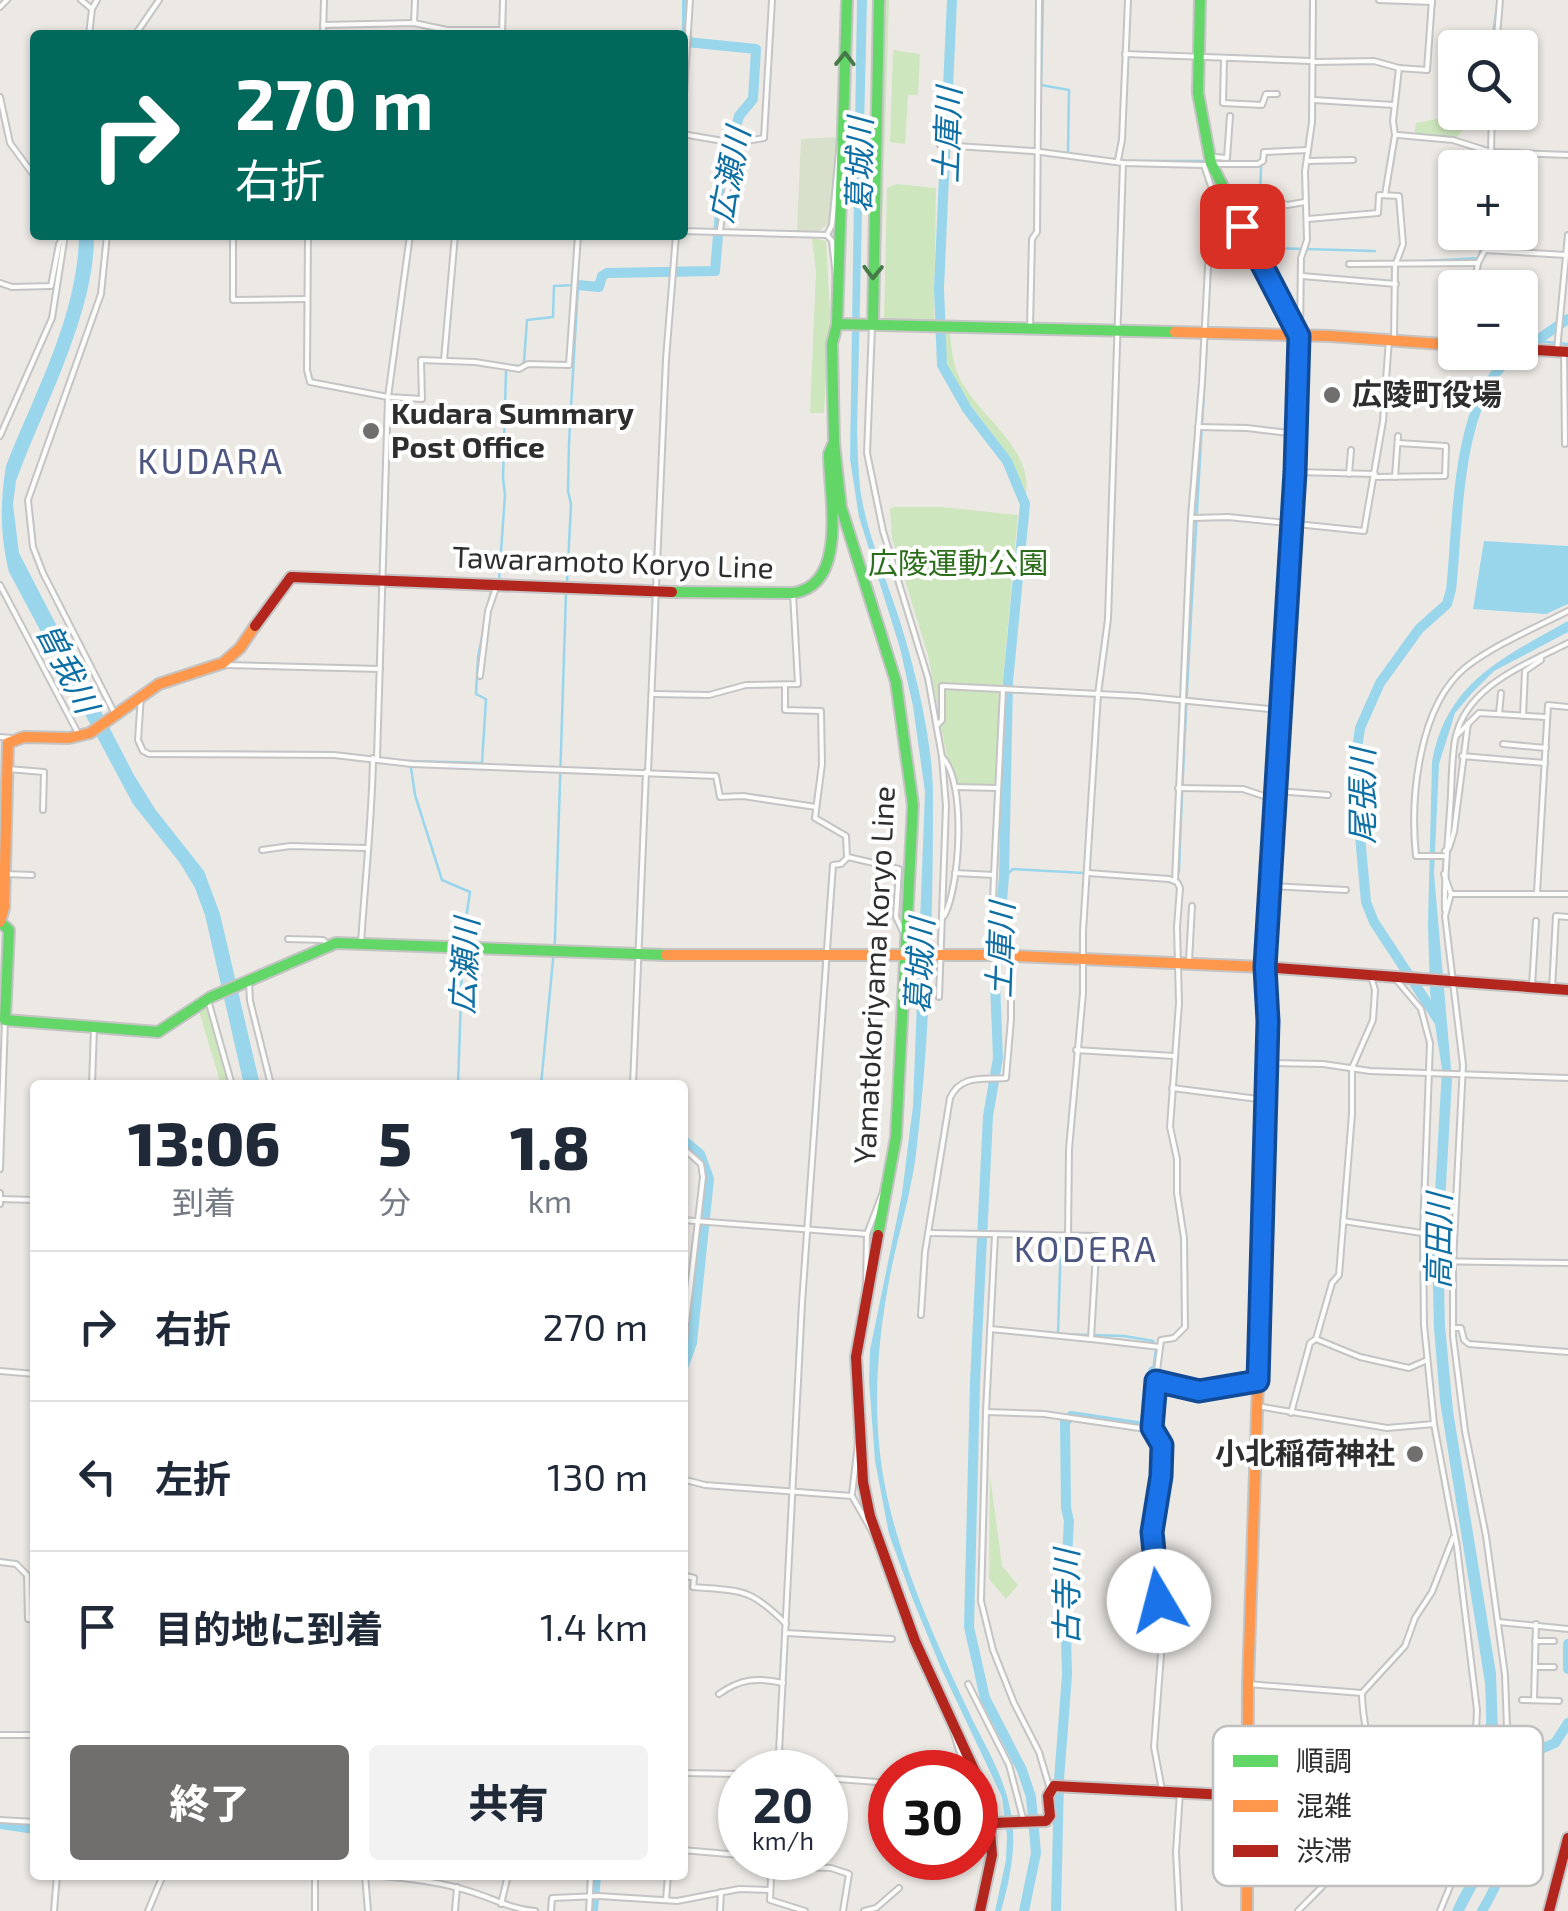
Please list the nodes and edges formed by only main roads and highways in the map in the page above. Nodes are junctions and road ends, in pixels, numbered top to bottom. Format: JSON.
{"nodes":[{"id":1,"x":847,"y":0,"type":"edge"},
{"id":2,"x":878,"y":0,"type":"edge"},
{"id":3,"x":1200,"y":0,"type":"edge"},
{"id":4,"x":839,"y":324,"type":"junction"},
{"id":5,"x":870,"y":324,"type":"junction"},
{"id":6,"x":1299,"y":336,"type":"junction"},
{"id":7,"x":1438,"y":343,"type":"edge"},
{"id":8,"x":834,"y":442,"type":"junction"},
{"id":9,"x":6,"y":738,"type":"edge"},
{"id":10,"x":0,"y":922,"type":"edge"},
{"id":11,"x":905,"y":954,"type":"junction"},
{"id":12,"x":1265,"y":967,"type":"junction"},
{"id":13,"x":1568,"y":990,"type":"edge"},
{"id":14,"x":1258,"y":1381,"type":"road end"},
{"id":15,"x":1247,"y":1726,"type":"edge"},
{"id":16,"x":964,"y":1750,"type":"edge"},
{"id":17,"x":1213,"y":1794,"type":"edge"},
{"id":18,"x":998,"y":1822,"type":"edge"},
{"id":19,"x":1568,"y":1838,"type":"edge"},
{"id":20,"x":1566,"y":1859,"type":"edge"},
{"id":21,"x":988,"y":1880,"type":"edge"},
{"id":22,"x":1247,"y":1886,"type":"edge"},
{"id":23,"x":980,"y":1911,"type":"edge"},
{"id":24,"x":1247,"y":1911,"type":"edge"},
{"id":25,"x":1549,"y":1911,"type":"edge"}],
"edges":[{"from":4,"to":1,"type":"main road","name":"Tawaramoto Koryo Line","one_way":true},
{"from":2,"to":5,"type":"main road","one_way":true},
{"from":3,"to":6,"type":"main road"},
{"from":4,"to":5,"type":"main road"},
{"from":4,"to":8,"type":"main road","name":"Tawaramoto Koryo Line"},
{"from":5,"to":6,"type":"main road"},
{"from":6,"to":7,"type":"main road"},
{"from":6,"to":12,"type":"main road"},
{"from":8,"to":9,"type":"main road","name":"Tawaramoto Koryo Line"},
{"from":8,"to":11,"type":"main road","name":"Yamatokoriyama Koryo Line"},
{"from":9,"to":10,"type":"main road"},
{"from":10,"to":11,"type":"main road"},
{"from":11,"to":12,"type":"main road"},
{"from":11,"to":16,"type":"main road","name":"Yamatokoriyama Koryo Line"},
{"from":12,"to":13,"type":"main road"},
{"from":14,"to":15,"type":"main road"},
{"from":17,"to":18,"type":"main road"},
{"from":19,"to":20,"type":"main road"},
{"from":20,"to":25,"type":"main road"},
{"from":21,"to":23,"type":"main road","name":"Yamatokoriyama Koryo Line"},
{"from":22,"to":24,"type":"main road"}]}
